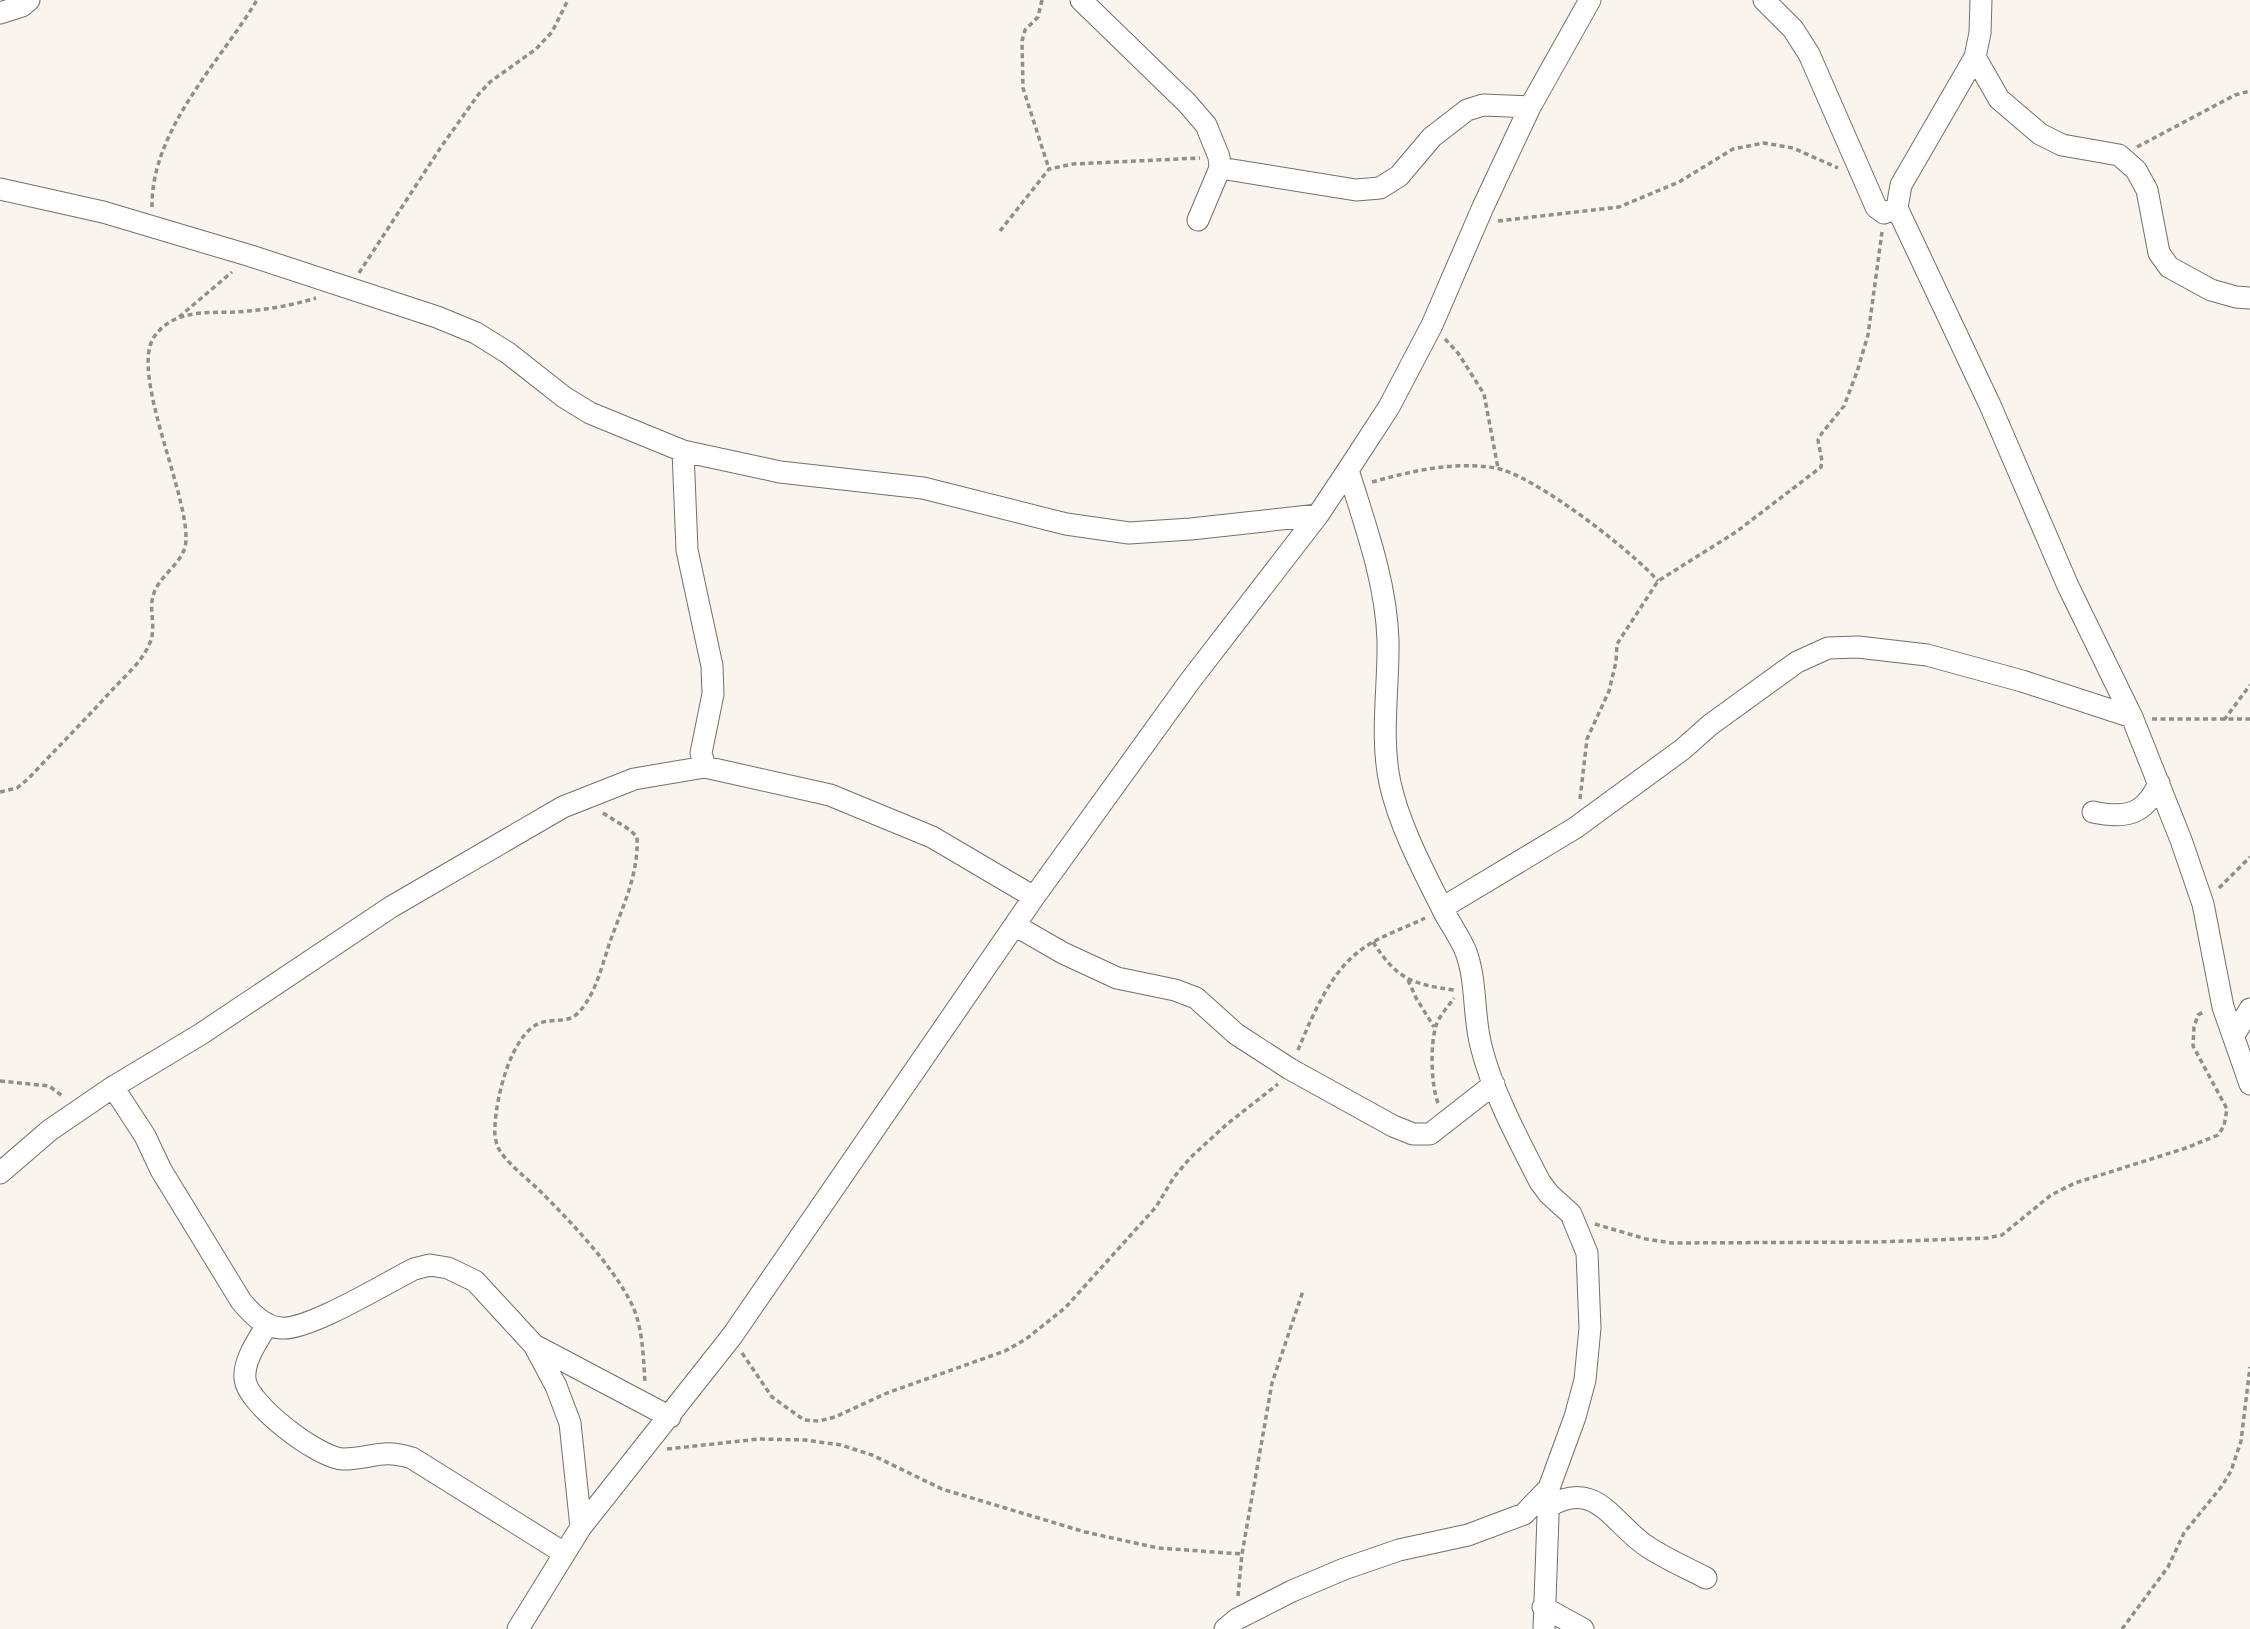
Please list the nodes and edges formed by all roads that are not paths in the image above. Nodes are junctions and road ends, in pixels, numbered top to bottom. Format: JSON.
{"nodes":[{"id":1,"x":29,"y":0,"type":"edge"},
{"id":2,"x":1081,"y":0,"type":"edge"},
{"id":3,"x":1590,"y":0,"type":"edge"},
{"id":4,"x":1764,"y":0,"type":"edge"},
{"id":5,"x":1981,"y":0,"type":"edge"},
{"id":6,"x":0,"y":13,"type":"edge"},
{"id":7,"x":1975,"y":57,"type":"junction"},
{"id":8,"x":1530,"y":107,"type":"junction"},
{"id":9,"x":1219,"y":162,"type":"junction"},
{"id":10,"x":0,"y":189,"type":"edge"},
{"id":11,"x":1891,"y":210,"type":"junction"},
{"id":12,"x":1198,"y":220,"type":"dead end"},
{"id":13,"x":2250,"y":298,"type":"edge"},
{"id":14,"x":682,"y":451,"type":"junction"},
{"id":15,"x":1351,"y":478,"type":"junction"},
{"id":16,"x":1318,"y":515,"type":"junction"},
{"id":17,"x":2132,"y":717,"type":"junction"},
{"id":18,"x":705,"y":767,"type":"junction"},
{"id":19,"x":2159,"y":783,"type":"junction"},
{"id":20,"x":2093,"y":812,"type":"dead end"},
{"id":21,"x":1034,"y":897,"type":"junction"},
{"id":22,"x":1442,"y":908,"type":"junction"},
{"id":23,"x":1016,"y":926,"type":"junction"},
{"id":24,"x":2250,"y":1009,"type":"edge"},
{"id":25,"x":2234,"y":1035,"type":"junction"},
{"id":26,"x":1494,"y":1084,"type":"junction"},
{"id":27,"x":2250,"y":1084,"type":"edge"},
{"id":28,"x":113,"y":1087,"type":"junction"},
{"id":29,"x":0,"y":1173,"type":"edge"},
{"id":30,"x":267,"y":1325,"type":"junction"},
{"id":31,"x":534,"y":1345,"type":"junction"},
{"id":32,"x":670,"y":1417,"type":"junction"},
{"id":33,"x":1548,"y":1497,"type":"junction"},
{"id":34,"x":581,"y":1527,"type":"junction"},
{"id":35,"x":564,"y":1553,"type":"junction"},
{"id":36,"x":1706,"y":1578,"type":"dead end"},
{"id":37,"x":1543,"y":1607,"type":"junction"},
{"id":38,"x":1231,"y":1624,"type":"edge"},
{"id":39,"x":518,"y":1629,"type":"edge"},
{"id":40,"x":1544,"y":1629,"type":"edge"},
{"id":41,"x":1583,"y":1629,"type":"edge"}],
"edges":[{"from":1,"to":6,"type":"street"},
{"from":2,"to":9,"type":"street"},
{"from":3,"to":8,"type":"street"},
{"from":4,"to":11,"type":"street"},
{"from":5,"to":7,"type":"street"},
{"from":7,"to":11,"type":"street"},
{"from":7,"to":13,"type":"street"},
{"from":8,"to":9,"type":"street"},
{"from":8,"to":15,"type":"street"},
{"from":9,"to":12,"type":"street"},
{"from":10,"to":14,"type":"street"},
{"from":11,"to":17,"type":"street"},
{"from":14,"to":16,"type":"street"},
{"from":14,"to":18,"type":"street"},
{"from":15,"to":16,"type":"street"},
{"from":15,"to":22,"type":"street"},
{"from":16,"to":21,"type":"street"},
{"from":17,"to":19,"type":"street"},
{"from":17,"to":22,"type":"street"},
{"from":18,"to":21,"type":"street"},
{"from":18,"to":28,"type":"street"},
{"from":19,"to":20,"type":"street"},
{"from":19,"to":25,"type":"street"},
{"from":21,"to":23,"type":"street"},
{"from":22,"to":26,"type":"street"},
{"from":23,"to":26,"type":"street"},
{"from":23,"to":32,"type":"street"},
{"from":24,"to":25,"type":"street"},
{"from":25,"to":27,"type":"street"},
{"from":26,"to":33,"type":"street"},
{"from":28,"to":29,"type":"street"},
{"from":28,"to":30,"type":"street"},
{"from":30,"to":31,"type":"street"},
{"from":30,"to":35,"type":"street"},
{"from":31,"to":32,"type":"street"},
{"from":31,"to":34,"type":"street"},
{"from":32,"to":34,"type":"street"},
{"from":33,"to":36,"type":"street"},
{"from":33,"to":37,"type":"street"},
{"from":33,"to":38,"type":"street"},
{"from":34,"to":35,"type":"street"},
{"from":35,"to":39,"type":"street"},
{"from":37,"to":40,"type":"street"},
{"from":37,"to":41,"type":"street"}]}
